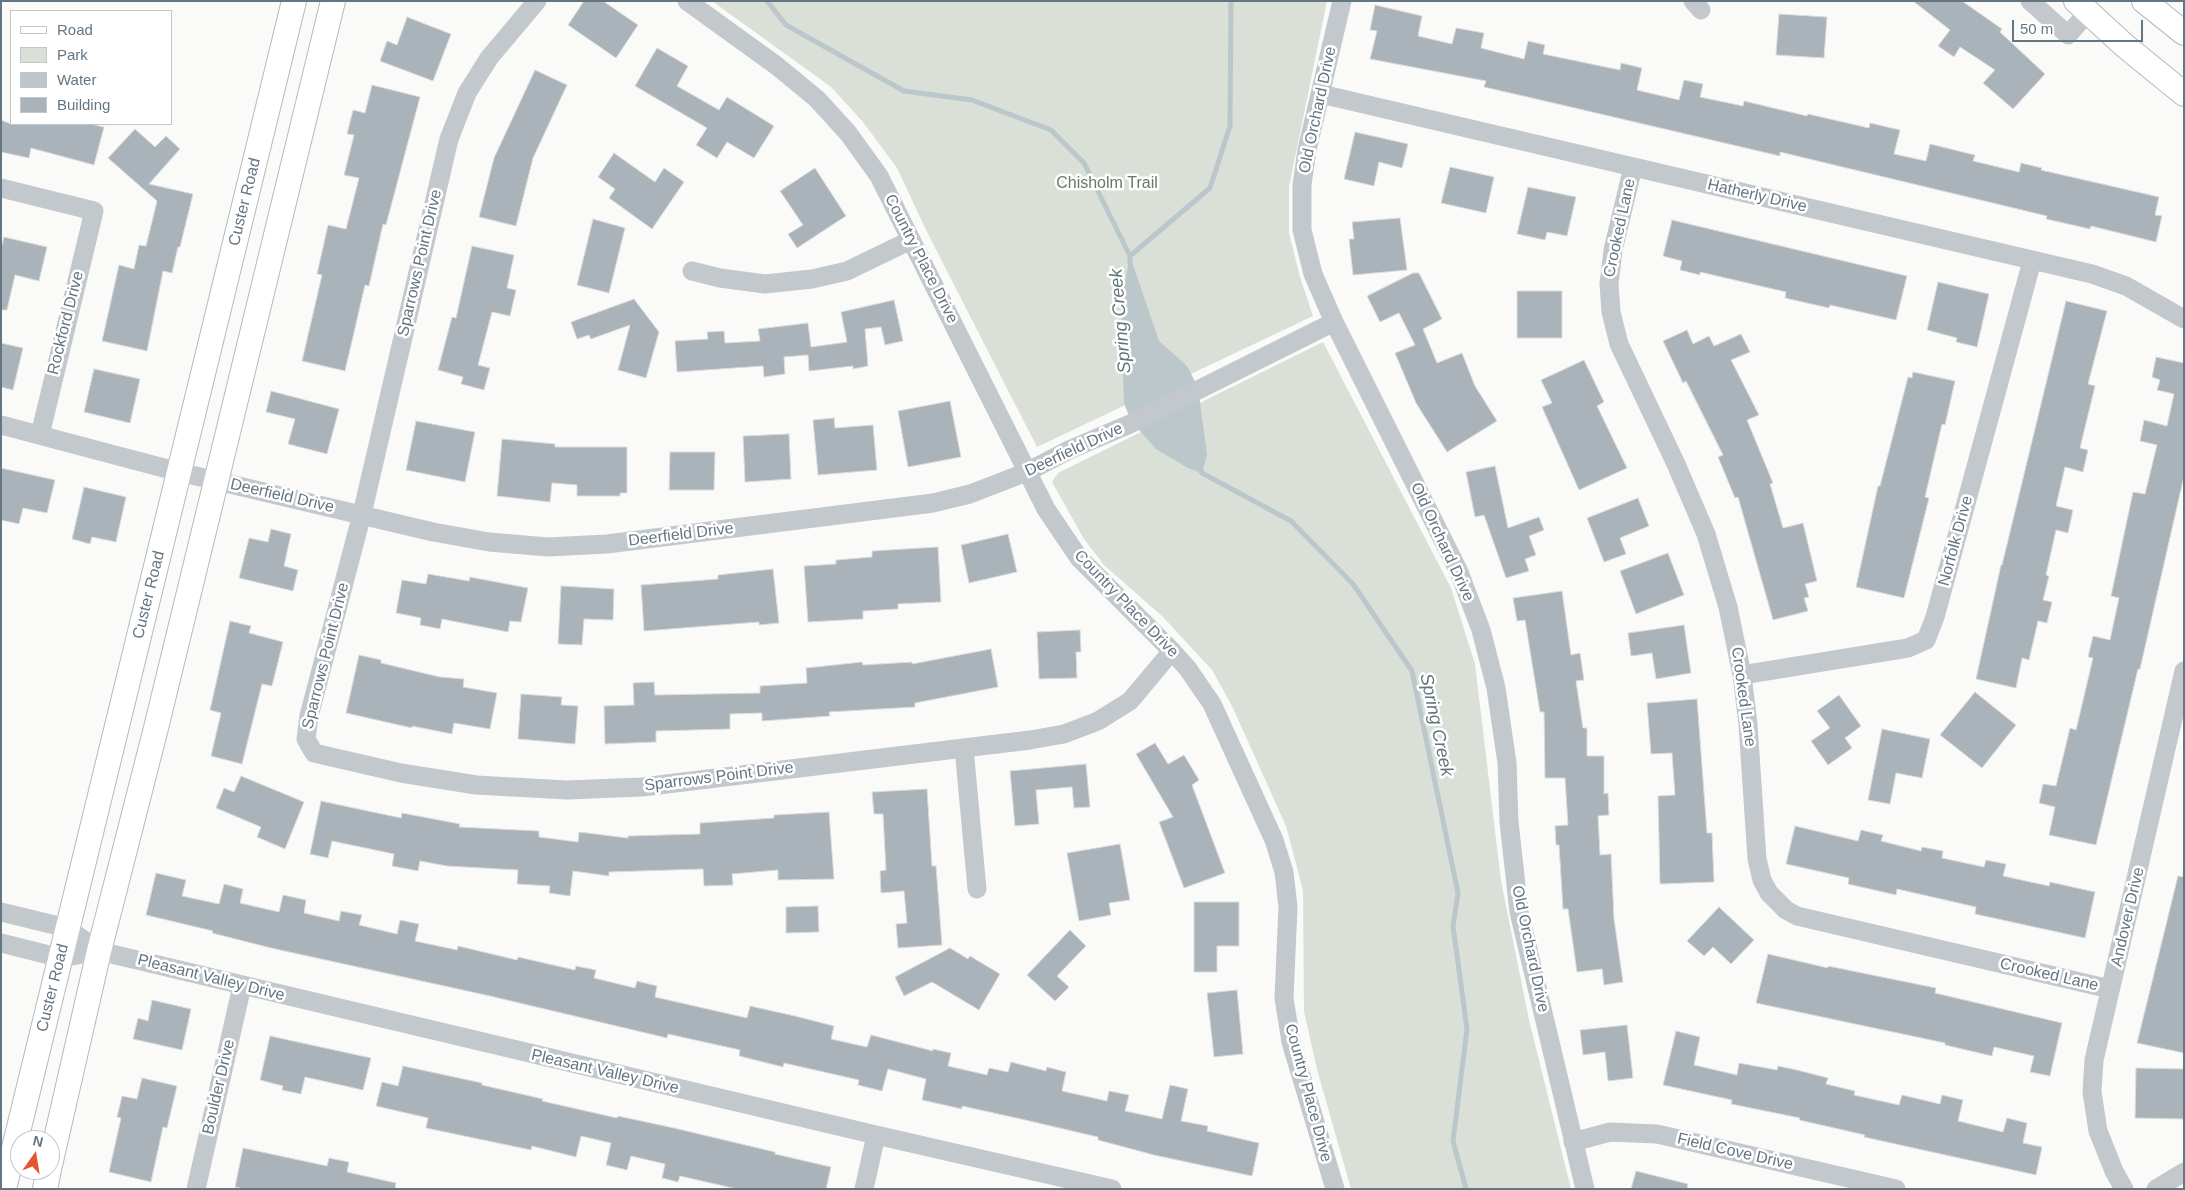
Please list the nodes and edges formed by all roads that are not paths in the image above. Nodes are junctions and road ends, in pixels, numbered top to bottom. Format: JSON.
{"nodes":[{"id":1,"x":294,"y":1,"type":"edge"},
{"id":2,"x":333,"y":1,"type":"edge"},
{"id":3,"x":537,"y":1,"type":"edge"},
{"id":4,"x":688,"y":1,"type":"edge"},
{"id":5,"x":1342,"y":1,"type":"edge"},
{"id":6,"x":2030,"y":1,"type":"edge"},
{"id":7,"x":2144,"y":1,"type":"edge"},
{"id":8,"x":2082,"y":7,"type":"edge"},
{"id":9,"x":2184,"y":33,"type":"edge"},
{"id":10,"x":1322,"y":94,"type":"junction"},
{"id":11,"x":2184,"y":94,"type":"edge"},
{"id":12,"x":1633,"y":167,"type":"junction"},
{"id":13,"x":1,"y":188,"type":"edge"},
{"id":14,"x":911,"y":240,"type":"junction"},
{"id":15,"x":2032,"y":260,"type":"junction"},
{"id":16,"x":692,"y":271,"type":"dead end"},
{"id":17,"x":2184,"y":319,"type":"edge"},
{"id":18,"x":1334,"y":322,"type":"junction"},
{"id":19,"x":1,"y":425,"type":"edge"},
{"id":20,"x":40,"y":435,"type":"junction"},
{"id":21,"x":179,"y":472,"type":"junction"},
{"id":22,"x":1027,"y":472,"type":"junction"},
{"id":23,"x":217,"y":480,"type":"junction"},
{"id":24,"x":362,"y":514,"type":"junction"},
{"id":25,"x":1172,"y":651,"type":"junction"},
{"id":26,"x":2184,"y":671,"type":"edge"},
{"id":27,"x":1742,"y":675,"type":"junction"},
{"id":28,"x":964,"y":748,"type":"junction"},
{"id":29,"x":977,"y":889,"type":"dead end"},
{"id":30,"x":1,"y":912,"type":"edge"},
{"id":31,"x":67,"y":928,"type":"junction"},
{"id":32,"x":1,"y":943,"type":"edge"},
{"id":33,"x":99,"y":951,"type":"junction"},
{"id":34,"x":60,"y":958,"type":"junction"},
{"id":35,"x":242,"y":986,"type":"junction"},
{"id":36,"x":2110,"y":990,"type":"junction"},
{"id":37,"x":58,"y":1130,"type":"edge"},
{"id":38,"x":876,"y":1135,"type":"junction"},
{"id":39,"x":1573,"y":1142,"type":"junction"},
{"id":40,"x":2184,"y":1172,"type":"edge"},
{"id":41,"x":4,"y":1189,"type":"edge"},
{"id":42,"x":196,"y":1189,"type":"edge"},
{"id":43,"x":864,"y":1189,"type":"edge"},
{"id":44,"x":1112,"y":1189,"type":"edge"},
{"id":45,"x":1334,"y":1189,"type":"edge"},
{"id":46,"x":1585,"y":1189,"type":"edge"},
{"id":47,"x":1896,"y":1189,"type":"edge"},
{"id":48,"x":2124,"y":1189,"type":"edge"},
{"id":49,"x":2156,"y":1189,"type":"edge"}],
"edges":[{"from":1,"to":21,"type":"main road","name":"Custer Road"},
{"from":2,"to":23,"type":"main road"},
{"from":3,"to":24,"type":"street","name":"Sparrows Point Drive"},
{"from":4,"to":14,"type":"street","name":"Country Place Drive"},
{"from":5,"to":10,"type":"street","name":"Old Orchard Drive"},
{"from":6,"to":8,"type":"street"},
{"from":7,"to":9,"type":"main road"},
{"from":8,"to":11,"type":"main road"},
{"from":10,"to":12,"type":"street","name":"Hatherly Drive"},
{"from":10,"to":18,"type":"street","name":"Old Orchard Drive"},
{"from":12,"to":15,"type":"street","name":"Hatherly Drive"},
{"from":12,"to":27,"type":"street","name":"Crooked Lane"},
{"from":13,"to":20,"type":"street","name":"Rockford Drive"},
{"from":14,"to":16,"type":"street"},
{"from":14,"to":22,"type":"street","name":"Country Place Drive"},
{"from":15,"to":17,"type":"street","name":"Hatherly Drive"},
{"from":15,"to":27,"type":"street","name":"Norfolk Drive"},
{"from":18,"to":22,"type":"street","name":"Deerfield Drive"},
{"from":18,"to":39,"type":"street","name":"Old Orchard Drive"},
{"from":19,"to":20,"type":"street","name":"Deerfield Drive"},
{"from":20,"to":21,"type":"street","name":"Deerfield Drive"},
{"from":21,"to":23,"type":"street","name":"Deerfield Drive"},
{"from":21,"to":31,"type":"main road","name":"Custer Road"},
{"from":22,"to":24,"type":"street","name":"Deerfield Drive"},
{"from":22,"to":25,"type":"street","name":"Country Place Drive"},
{"from":23,"to":24,"type":"street","name":"Deerfield Drive"},
{"from":23,"to":33,"type":"main road"},
{"from":24,"to":28,"type":"street","name":"Sparrows Point Drive"},
{"from":25,"to":28,"type":"street","name":"Sparrows Point Drive"},
{"from":25,"to":45,"type":"street","name":"Country Place Drive"},
{"from":26,"to":36,"type":"street","name":"Andover Drive"},
{"from":27,"to":36,"type":"street","name":"Crooked Lane"},
{"from":28,"to":29,"type":"street"},
{"from":30,"to":31,"type":"street","name":"Pleasant Valley Drive"},
{"from":31,"to":33,"type":"street","name":"Pleasant Valley Drive"},
{"from":31,"to":34,"type":"main road","name":"Custer Road"},
{"from":32,"to":34,"type":"street","name":"Pleasant Valley Drive"},
{"from":33,"to":34,"type":"street","name":"Pleasant Valley Drive"},
{"from":33,"to":35,"type":"street","name":"Pleasant Valley Drive"},
{"from":33,"to":37,"type":"main road"},
{"from":34,"to":41,"type":"main road","name":"Custer Road"},
{"from":35,"to":38,"type":"street","name":"Pleasant Valley Drive"},
{"from":35,"to":42,"type":"street","name":"Boulder Drive"},
{"from":36,"to":48,"type":"street","name":"Andover Drive"},
{"from":38,"to":43,"type":"street"},
{"from":38,"to":44,"type":"street","name":"Pleasant Valley Drive"},
{"from":39,"to":46,"type":"street","name":"Old Orchard Drive"},
{"from":39,"to":47,"type":"street","name":"Field Cove Drive"},
{"from":40,"to":49,"type":"street"}]}
